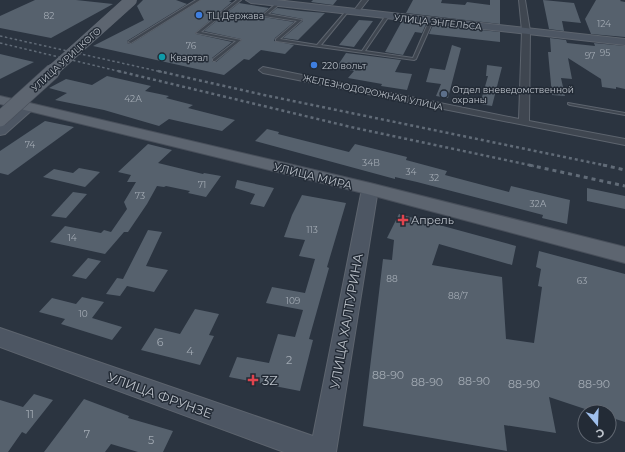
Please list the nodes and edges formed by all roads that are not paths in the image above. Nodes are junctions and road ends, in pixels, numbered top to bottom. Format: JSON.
{"nodes":[{"id":1,"x":132,"y":0,"type":"edge"},
{"id":2,"x":198,"y":0,"type":"edge"},
{"id":3,"x":240,"y":0,"type":"edge"},
{"id":4,"x":251,"y":0,"type":"edge"},
{"id":5,"x":365,"y":0,"type":"edge"},
{"id":6,"x":522,"y":0,"type":"edge"},
{"id":7,"x":279,"y":4,"type":"junction"},
{"id":8,"x":351,"y":12,"type":"junction"},
{"id":9,"x":387,"y":16,"type":"junction"},
{"id":10,"x":431,"y":21,"type":"junction"},
{"id":11,"x":526,"y":31,"type":"junction"},
{"id":12,"x":130,"y":42,"type":"dead end"},
{"id":13,"x":625,"y":42,"type":"edge"},
{"id":14,"x":318,"y":46,"type":"junction"},
{"id":15,"x":363,"y":52,"type":"junction"},
{"id":16,"x":214,"y":60,"type":"dead end"},
{"id":17,"x":263,"y":70,"type":"dead end"},
{"id":18,"x":1,"y":102,"type":"edge"},
{"id":19,"x":570,"y":104,"type":"dead end"},
{"id":20,"x":27,"y":107,"type":"junction"},
{"id":21,"x":625,"y":114,"type":"edge"},
{"id":22,"x":0,"y":119,"type":"edge"},
{"id":23,"x":524,"y":123,"type":"junction"},
{"id":24,"x":0,"y":131,"type":"edge"},
{"id":25,"x":625,"y":142,"type":"edge"},
{"id":26,"x":370,"y":189,"type":"junction"},
{"id":27,"x":625,"y":255,"type":"edge"},
{"id":28,"x":0,"y":337,"type":"edge"},
{"id":29,"x":321,"y":452,"type":"edge"}],
"edges":[{"from":1,"to":22,"type":"main road","name":"УЛИЦА УРИЦКОГО","bridge":true},
{"from":2,"to":12,"type":"lane"},
{"from":3,"to":16,"type":"lane"},
{"from":4,"to":7,"type":"street","name":"УЛИЦА ЭНГЕЛЬСА"},
{"from":5,"to":8,"type":"street"},
{"from":6,"to":11,"type":"street"},
{"from":7,"to":8,"type":"street","name":"УЛИЦА ЭНГЕЛЬСА"},
{"from":7,"to":14,"type":"lane"},
{"from":8,"to":9,"type":"street","name":"УЛИЦА ЭНГЕЛЬСА"},
{"from":8,"to":14,"type":"lane"},
{"from":9,"to":10,"type":"street","name":"УЛИЦА ЭНГЕЛЬСА"},
{"from":9,"to":15,"type":"lane"},
{"from":10,"to":11,"type":"street","name":"УЛИЦА ЭНГЕЛЬСА"},
{"from":10,"to":15,"type":"lane"},
{"from":11,"to":13,"type":"street","name":"УЛИЦА ЭНГЕЛЬСА"},
{"from":11,"to":23,"type":"street"},
{"from":14,"to":15,"type":"lane"},
{"from":17,"to":23,"type":"street","name":"ЖЕЛЕЗНОДОРОЖНАЯ УЛИЦА"},
{"from":18,"to":20,"type":"main road","name":"УЛИЦА МИРА"},
{"from":19,"to":21,"type":"lane"},
{"from":20,"to":24,"type":"street"},
{"from":20,"to":26,"type":"main road","name":"УЛИЦА МИРА"},
{"from":23,"to":25,"type":"street","name":"ЖЕЛЕЗНОДОРОЖНАЯ УЛИЦА"},
{"from":26,"to":27,"type":"main road","name":"УЛИЦА МИРА"},
{"from":26,"to":29,"type":"street","name":"УЛИЦА ХАЛТУРИНА"},
{"from":28,"to":29,"type":"street","name":"УЛИЦА ФРУНЗЕ"}]}
